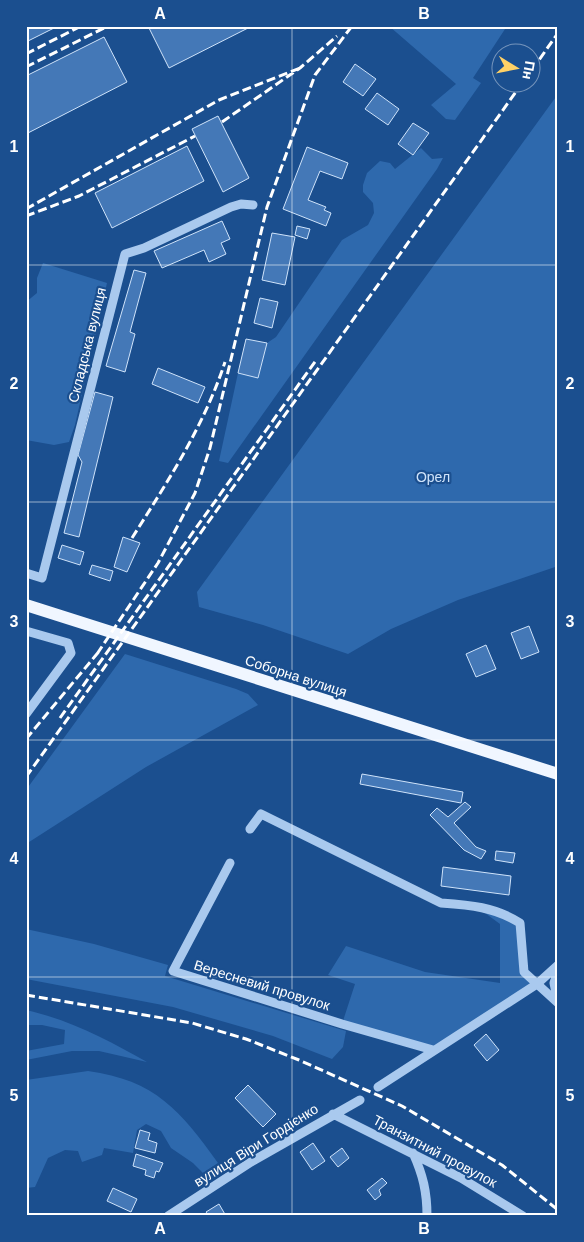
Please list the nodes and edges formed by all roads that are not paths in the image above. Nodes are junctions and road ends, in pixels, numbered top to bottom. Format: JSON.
{"nodes":[{"id":1,"x":253,"y":205,"type":"dead end"},
{"id":2,"x":26,"y":572,"type":"edge"},
{"id":3,"x":26,"y":605,"type":"edge"},
{"id":4,"x":26,"y":631,"type":"edge"},
{"id":5,"x":26,"y":714,"type":"edge"},
{"id":6,"x":558,"y":774,"type":"edge"},
{"id":7,"x":250,"y":829,"type":"dead end"},
{"id":8,"x":230,"y":863,"type":"dead end"},
{"id":9,"x":558,"y":965,"type":"edge"},
{"id":10,"x":558,"y":971,"type":"edge"},
{"id":11,"x":537,"y":984,"type":"junction"},
{"id":12,"x":558,"y":1002,"type":"edge"},
{"id":13,"x":433,"y":1050,"type":"junction"},
{"id":14,"x":378,"y":1087,"type":"dead end"},
{"id":15,"x":360,"y":1100,"type":"dead end"},
{"id":16,"x":332,"y":1114,"type":"junction"},
{"id":17,"x":413,"y":1153,"type":"junction"},
{"id":18,"x":168,"y":1216,"type":"edge"},
{"id":19,"x":427,"y":1216,"type":"edge"},
{"id":20,"x":523,"y":1216,"type":"edge"}],
"edges":[{"from":1,"to":2,"type":"street","name":"Складська вулиця"},
{"from":3,"to":6,"type":"main road","name":"Соборна вулиця"},
{"from":4,"to":5,"type":"street"},
{"from":7,"to":11,"type":"street"},
{"from":8,"to":13,"type":"street","name":"Вересневий провулок"},
{"from":9,"to":11,"type":"street"},
{"from":10,"to":12,"type":"street"},
{"from":11,"to":12,"type":"street"},
{"from":11,"to":13,"type":"street"},
{"from":13,"to":14,"type":"street"},
{"from":15,"to":16,"type":"street","name":"вулиця Віри Гордієнко"},
{"from":16,"to":17,"type":"street","name":"Транзитний провулок"},
{"from":16,"to":18,"type":"street","name":"вулиця Віри Гордієнко"},
{"from":17,"to":19,"type":"street"},
{"from":17,"to":20,"type":"street","name":"Транзитний провулок"}]}
